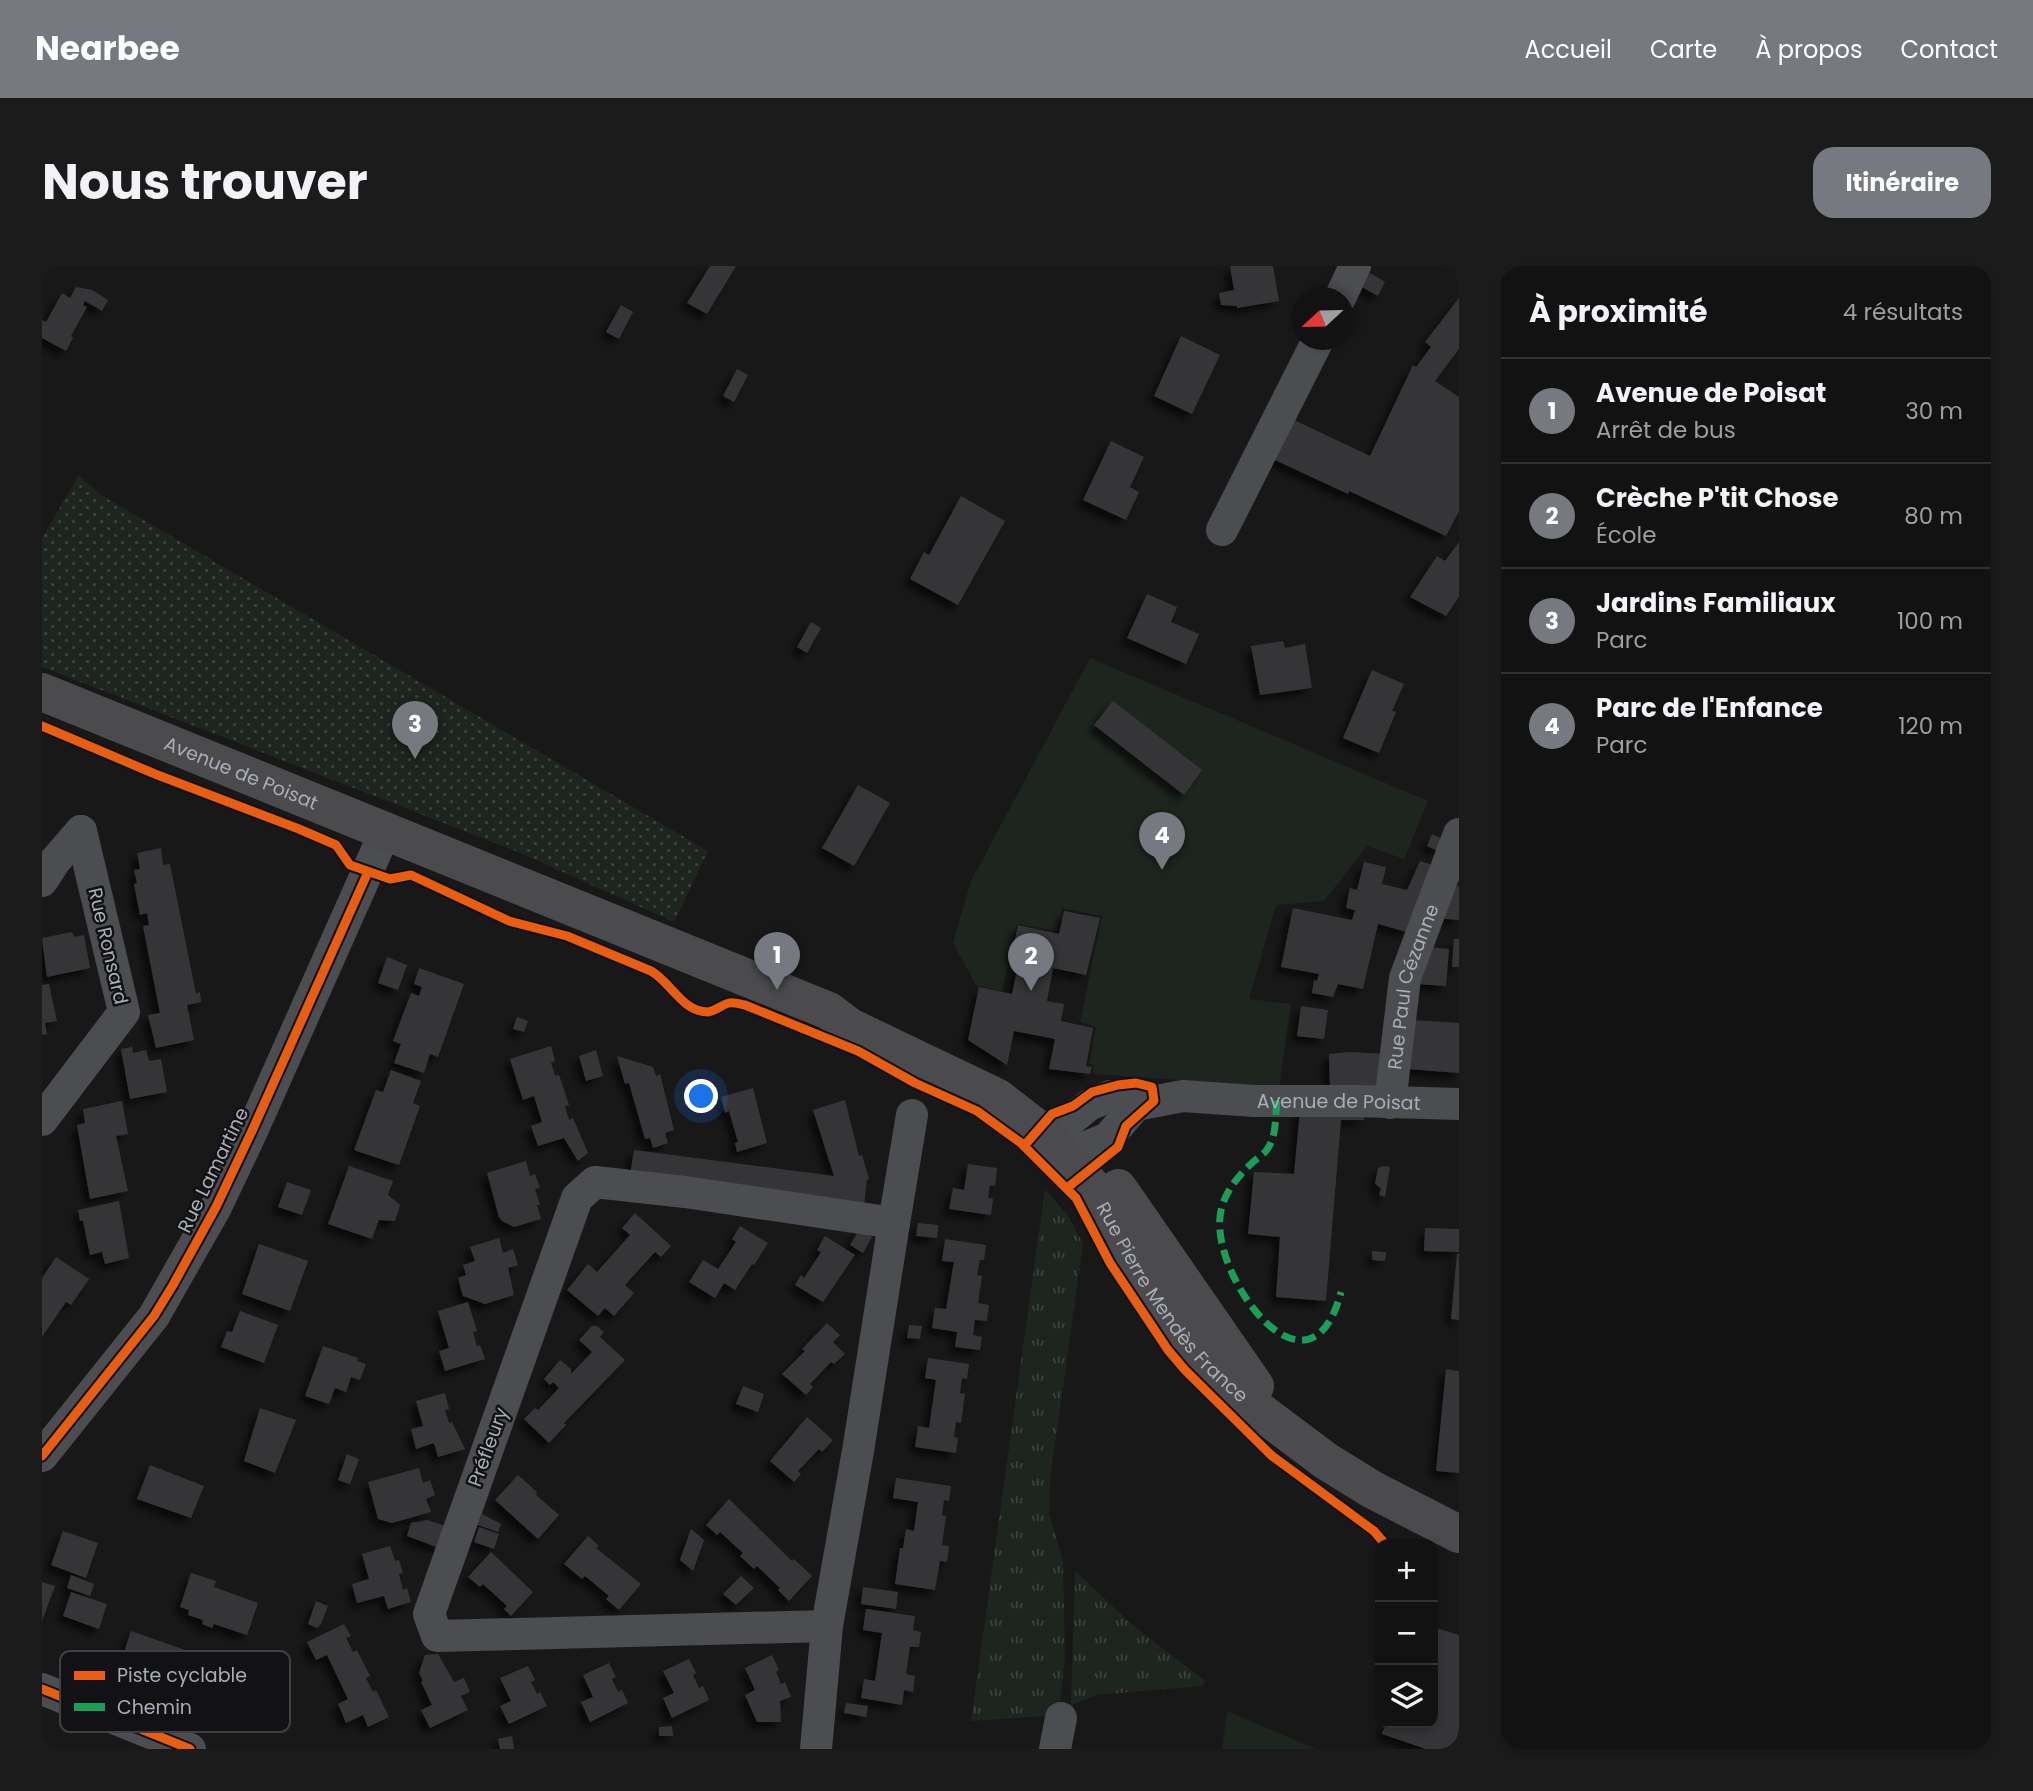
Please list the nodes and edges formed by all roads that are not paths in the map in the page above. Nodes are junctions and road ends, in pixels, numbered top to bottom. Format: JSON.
{"nodes":[{"id":1,"x":1356,"y":266,"type":"edge"},
{"id":2,"x":1346,"y":287,"type":"edge"},
{"id":3,"x":1313,"y":350,"type":"edge"},
{"id":4,"x":1222,"y":530,"type":"dead end"},
{"id":5,"x":42,"y":692,"type":"edge"},
{"id":6,"x":384,"y":832,"type":"junction"},
{"id":7,"x":1459,"y":834,"type":"edge"},
{"id":8,"x":42,"y":881,"type":"edge"},
{"id":9,"x":1390,"y":1103,"type":"junction"},
{"id":10,"x":1459,"y":1104,"type":"edge"},
{"id":11,"x":912,"y":1115,"type":"dead end"},
{"id":12,"x":42,"y":1120,"type":"edge"},
{"id":13,"x":1065,"y":1142,"type":"junction"},
{"id":14,"x":894,"y":1223,"type":"junction"},
{"id":15,"x":42,"y":1456,"type":"edge"},
{"id":16,"x":1459,"y":1534,"type":"edge"},
{"id":17,"x":827,"y":1626,"type":"junction"},
{"id":18,"x":42,"y":1689,"type":"edge"},
{"id":19,"x":60,"y":1696,"type":"edge"},
{"id":20,"x":1061,"y":1718,"type":"dead end"},
{"id":21,"x":148,"y":1732,"type":"edge"},
{"id":22,"x":817,"y":1742,"type":"edge"},
{"id":23,"x":190,"y":1749,"type":"edge"},
{"id":24,"x":1055,"y":1749,"type":"edge"}],
"edges":[{"from":1,"to":2,"type":"street"},
{"from":3,"to":4,"type":"street"},
{"from":5,"to":6,"type":"main road","name":"Avenue de Poisat"},
{"from":6,"to":13,"type":"main road","name":"Avenue de Poisat"},
{"from":6,"to":15,"type":"street","name":"Rue Lamartine"},
{"from":7,"to":9,"type":"street","name":"Rue Paul Cézanne"},
{"from":8,"to":12,"type":"street","name":"Rue Ronsard"},
{"from":9,"to":10,"type":"street","name":"Avenue de Poisat"},
{"from":9,"to":13,"type":"street","name":"Avenue de Poisat"},
{"from":11,"to":14,"type":"street"},
{"from":13,"to":16,"type":"main road","name":"Rue Pierre Mendès France"},
{"from":14,"to":17,"type":"street"},
{"from":14,"to":17,"type":"street","name":"Préfleury"},
{"from":17,"to":22,"type":"street"},
{"from":18,"to":19,"type":"street"},
{"from":20,"to":24,"type":"street"},
{"from":21,"to":23,"type":"street"}]}
